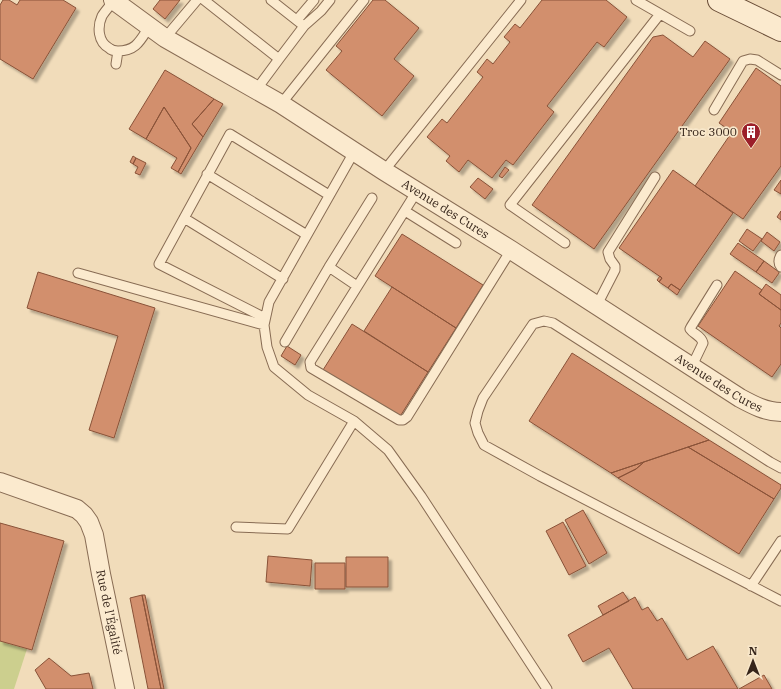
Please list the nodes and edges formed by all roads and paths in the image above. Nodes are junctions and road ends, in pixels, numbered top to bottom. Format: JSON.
{"nodes":[{"id":1,"x":113,"y":0,"type":"edge"},
{"id":2,"x":197,"y":0,"type":"edge"},
{"id":3,"x":204,"y":0,"type":"edge"},
{"id":4,"x":271,"y":0,"type":"edge"},
{"id":5,"x":314,"y":0,"type":"edge"},
{"id":6,"x":330,"y":0,"type":"edge"},
{"id":7,"x":364,"y":0,"type":"edge"},
{"id":8,"x":521,"y":0,"type":"edge"},
{"id":9,"x":636,"y":0,"type":"edge"},
{"id":10,"x":723,"y":2,"type":"edge"},
{"id":11,"x":660,"y":14,"type":"junction"},
{"id":12,"x":301,"y":23,"type":"junction"},
{"id":13,"x":149,"y":27,"type":"junction"},
{"id":14,"x":781,"y":30,"type":"edge"},
{"id":15,"x":690,"y":31,"type":"dead end"},
{"id":16,"x":165,"y":38,"type":"junction"},
{"id":17,"x":781,"y":41,"type":"edge"},
{"id":18,"x":118,"y":51,"type":"junction"},
{"id":19,"x":279,"y":59,"type":"junction"},
{"id":20,"x":116,"y":64,"type":"dead end"},
{"id":21,"x":781,"y":75,"type":"edge"},
{"id":22,"x":256,"y":90,"type":"junction"},
{"id":23,"x":280,"y":104,"type":"junction"},
{"id":24,"x":714,"y":110,"type":"dead end"},
{"id":25,"x":354,"y":152,"type":"junction"},
{"id":26,"x":384,"y":171,"type":"junction"},
{"id":27,"x":208,"y":174,"type":"junction"},
{"id":28,"x":655,"y":177,"type":"dead end"},
{"id":29,"x":417,"y":191,"type":"junction"},
{"id":30,"x":329,"y":195,"type":"junction"},
{"id":31,"x":372,"y":198,"type":"dead end"},
{"id":32,"x":405,"y":211,"type":"junction"},
{"id":33,"x":184,"y":218,"type":"junction"},
{"id":34,"x":307,"y":235,"type":"junction"},
{"id":35,"x":456,"y":243,"type":"dead end"},
{"id":36,"x":565,"y":243,"type":"dead end"},
{"id":37,"x":511,"y":250,"type":"junction"},
{"id":38,"x":781,"y":255,"type":"edge"},
{"id":39,"x":781,"y":267,"type":"edge"},
{"id":40,"x":329,"y":268,"type":"junction"},
{"id":41,"x":78,"y":273,"type":"dead end"},
{"id":42,"x":282,"y":278,"type":"junction"},
{"id":43,"x":717,"y":285,"type":"dead end"},
{"id":44,"x":357,"y":286,"type":"junction"},
{"id":45,"x":597,"y":305,"type":"junction"},
{"id":46,"x":265,"y":321,"type":"junction"},
{"id":47,"x":285,"y":342,"type":"dead end"},
{"id":48,"x":692,"y":366,"type":"junction"},
{"id":49,"x":781,"y":412,"type":"edge"},
{"id":50,"x":354,"y":420,"type":"junction"},
{"id":51,"x":781,"y":468,"type":"edge"},
{"id":52,"x":0,"y":482,"type":"edge"},
{"id":53,"x":236,"y":526,"type":"dead end"},
{"id":54,"x":781,"y":541,"type":"edge"},
{"id":55,"x":751,"y":586,"type":"junction"},
{"id":56,"x":781,"y":602,"type":"edge"},
{"id":57,"x":125,"y":689,"type":"edge"},
{"id":58,"x":547,"y":689,"type":"edge"}],
"edges":[{"from":1,"to":13,"type":"street","name":"Avenue des Cures"},
{"from":1,"to":18,"type":"lane"},
{"from":2,"to":16,"type":"lane"},
{"from":3,"to":19,"type":"lane"},
{"from":4,"to":12,"type":"lane"},
{"from":5,"to":12,"type":"lane"},
{"from":6,"to":12,"type":"lane"},
{"from":7,"to":23,"type":"lane"},
{"from":8,"to":26,"type":"lane"},
{"from":9,"to":11,"type":"lane"},
{"from":10,"to":14,"type":"main road"},
{"from":10,"to":17,"type":"main road"},
{"from":11,"to":15,"type":"lane"},
{"from":11,"to":36,"type":"lane"},
{"from":12,"to":19,"type":"lane"},
{"from":13,"to":16,"type":"street","name":"Avenue des Cures"},
{"from":13,"to":18,"type":"lane"},
{"from":16,"to":22,"type":"street","name":"Avenue des Cures"},
{"from":18,"to":20,"type":"lane"},
{"from":19,"to":22,"type":"lane"},
{"from":21,"to":24,"type":"lane"},
{"from":22,"to":23,"type":"street","name":"Avenue des Cures"},
{"from":23,"to":25,"type":"street","name":"Avenue des Cures"},
{"from":25,"to":26,"type":"street","name":"Avenue des Cures"},
{"from":25,"to":30,"type":"lane"},
{"from":26,"to":29,"type":"street","name":"Avenue des Cures"},
{"from":27,"to":30,"type":"lane"},
{"from":27,"to":33,"type":"lane"},
{"from":27,"to":34,"type":"lane"},
{"from":28,"to":45,"type":"lane"},
{"from":29,"to":32,"type":"lane"},
{"from":29,"to":37,"type":"street","name":"Avenue des Cures"},
{"from":30,"to":34,"type":"lane"},
{"from":31,"to":40,"type":"lane"},
{"from":32,"to":35,"type":"lane"},
{"from":32,"to":44,"type":"lane"},
{"from":33,"to":42,"type":"lane"},
{"from":33,"to":46,"type":"lane"},
{"from":34,"to":42,"type":"lane"},
{"from":37,"to":44,"type":"lane"},
{"from":37,"to":45,"type":"street","name":"Avenue des Cures"},
{"from":38,"to":39,"type":"lane"},
{"from":40,"to":44,"type":"lane"},
{"from":40,"to":47,"type":"lane"},
{"from":41,"to":46,"type":"lane"},
{"from":42,"to":46,"type":"lane"},
{"from":43,"to":48,"type":"lane"},
{"from":45,"to":48,"type":"street","name":"Avenue des Cures"},
{"from":46,"to":50,"type":"lane"},
{"from":48,"to":49,"type":"street","name":"Avenue des Cures"},
{"from":50,"to":53,"type":"lane"},
{"from":50,"to":58,"type":"lane"},
{"from":51,"to":55,"type":"lane"},
{"from":52,"to":57,"type":"street","name":"Rue de l'Égalité"},
{"from":54,"to":55,"type":"lane"},
{"from":55,"to":56,"type":"lane"}]}
